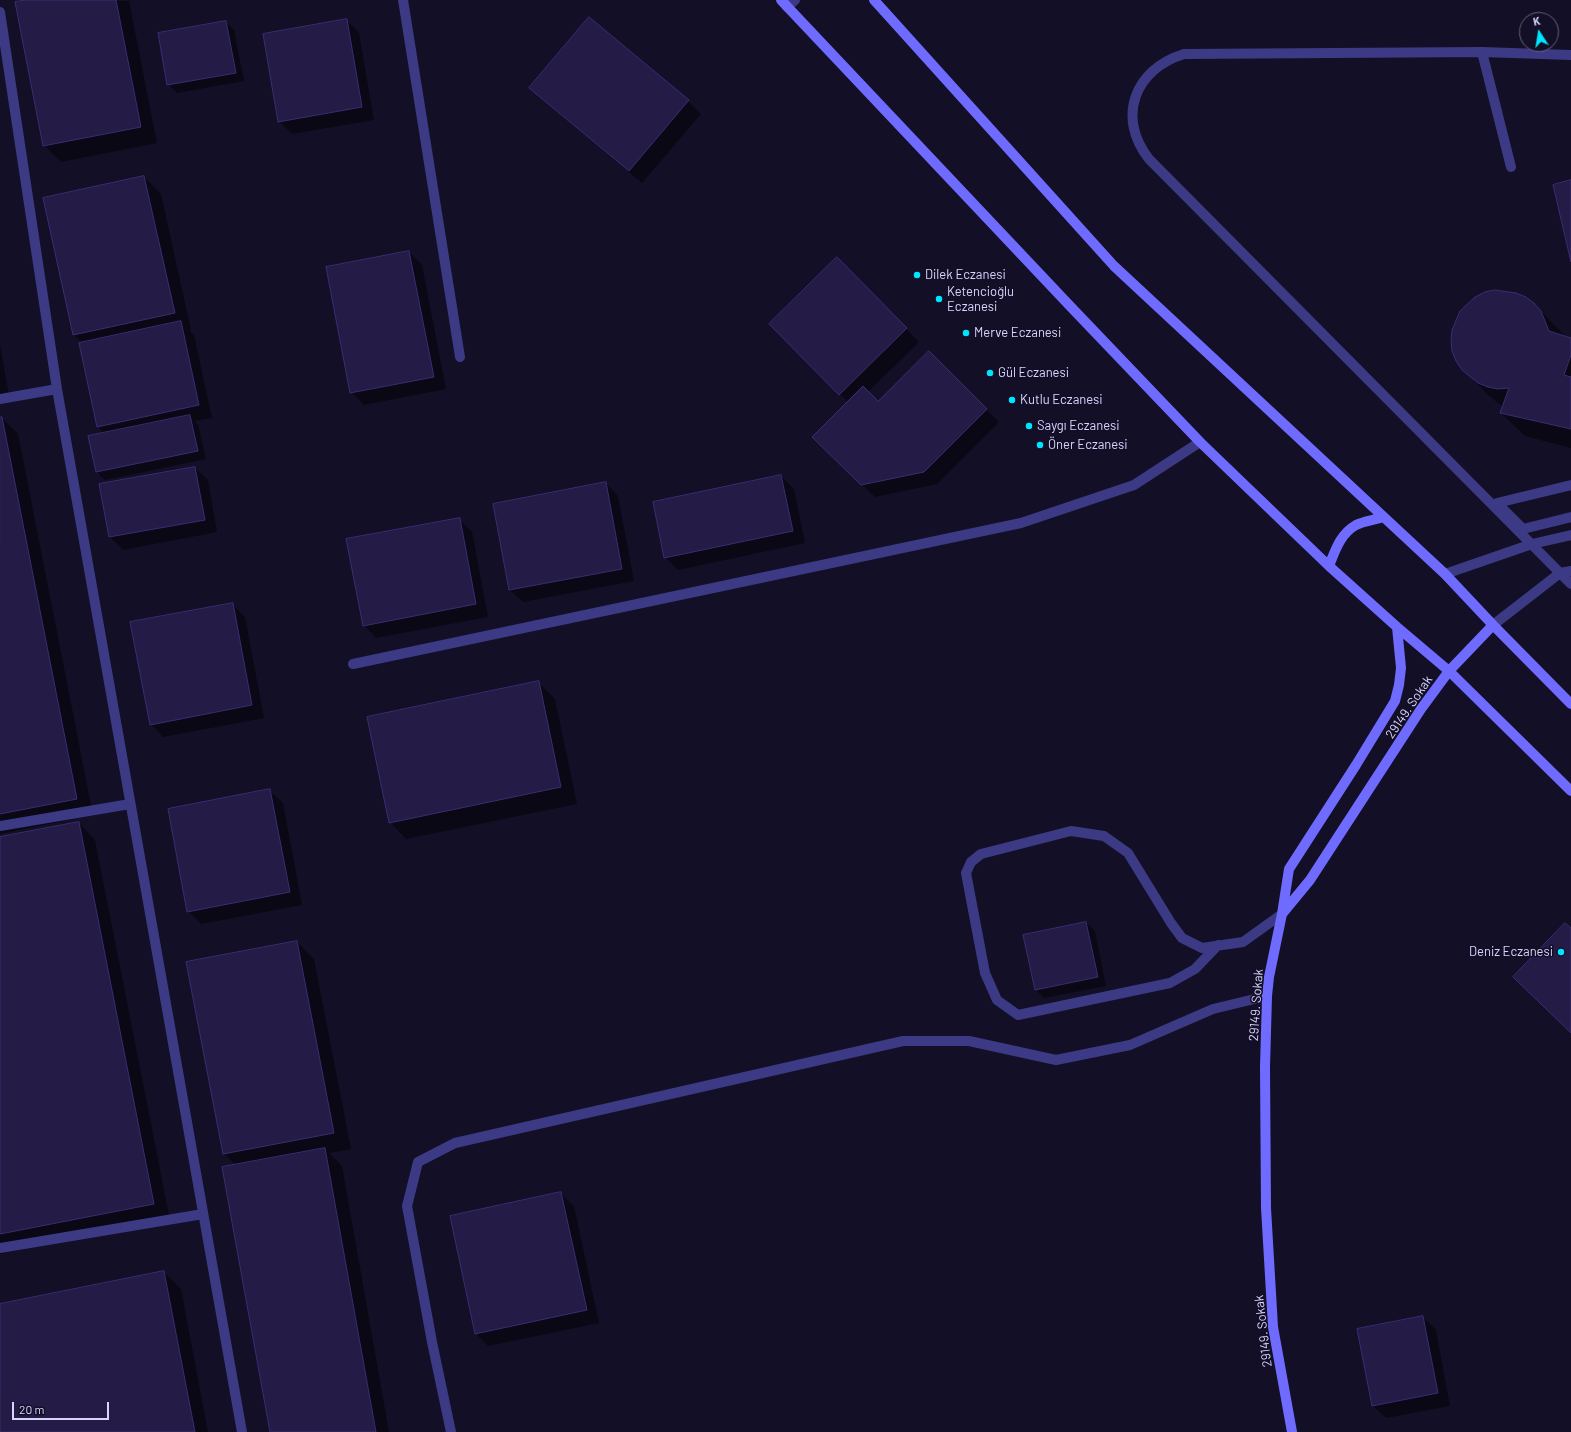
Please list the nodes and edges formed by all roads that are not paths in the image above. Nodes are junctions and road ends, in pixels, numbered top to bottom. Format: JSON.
{"nodes":[{"id":1,"x":403,"y":0,"type":"edge"},
{"id":2,"x":795,"y":0,"type":"edge"},
{"id":3,"x":874,"y":0,"type":"edge"},
{"id":4,"x":784,"y":4,"type":"edge"},
{"id":5,"x":0,"y":12,"type":"edge"},
{"id":6,"x":1482,"y":52,"type":"junction"},
{"id":7,"x":1571,"y":55,"type":"edge"},
{"id":8,"x":1511,"y":167,"type":"dead end"},
{"id":9,"x":460,"y":357,"type":"dead end"},
{"id":10,"x":57,"y":389,"type":"junction"},
{"id":11,"x":0,"y":399,"type":"edge"},
{"id":12,"x":1200,"y":442,"type":"junction"},
{"id":13,"x":1571,"y":485,"type":"edge"},
{"id":14,"x":1383,"y":517,"type":"junction"},
{"id":15,"x":1571,"y":517,"type":"edge"},
{"id":16,"x":1571,"y":535,"type":"edge"},
{"id":17,"x":1532,"y":544,"type":"junction"},
{"id":18,"x":1329,"y":566,"type":"junction"},
{"id":19,"x":1571,"y":571,"type":"edge"},
{"id":20,"x":1560,"y":573,"type":"junction"},
{"id":21,"x":1445,"y":574,"type":"junction"},
{"id":22,"x":1571,"y":584,"type":"edge"},
{"id":23,"x":1493,"y":625,"type":"junction"},
{"id":24,"x":1397,"y":627,"type":"junction"},
{"id":25,"x":353,"y":664,"type":"dead end"},
{"id":26,"x":1449,"y":671,"type":"junction"},
{"id":27,"x":1571,"y":704,"type":"edge"},
{"id":28,"x":1571,"y":791,"type":"edge"},
{"id":29,"x":130,"y":804,"type":"junction"},
{"id":30,"x":0,"y":826,"type":"edge"},
{"id":31,"x":1282,"y":914,"type":"junction"},
{"id":32,"x":1218,"y":945,"type":"junction"},
{"id":33,"x":1267,"y":996,"type":"junction"},
{"id":34,"x":203,"y":1214,"type":"junction"},
{"id":35,"x":0,"y":1248,"type":"edge"},
{"id":36,"x":242,"y":1432,"type":"edge"},
{"id":37,"x":451,"y":1432,"type":"edge"},
{"id":38,"x":1292,"y":1432,"type":"edge"}],
"edges":[{"from":1,"to":9,"type":"street"},
{"from":2,"to":4,"type":"street"},
{"from":3,"to":14,"type":"street"},
{"from":4,"to":12,"type":"street"},
{"from":5,"to":10,"type":"street"},
{"from":6,"to":7,"type":"street"},
{"from":6,"to":8,"type":"street"},
{"from":6,"to":17,"type":"street"},
{"from":10,"to":11,"type":"street"},
{"from":10,"to":29,"type":"street"},
{"from":12,"to":18,"type":"street"},
{"from":12,"to":25,"type":"street"},
{"from":13,"to":15,"type":"street"},
{"from":14,"to":18,"type":"street"},
{"from":14,"to":21,"type":"street"},
{"from":16,"to":17,"type":"street"},
{"from":17,"to":20,"type":"street"},
{"from":17,"to":21,"type":"street"},
{"from":18,"to":24,"type":"street"},
{"from":19,"to":20,"type":"street"},
{"from":20,"to":22,"type":"street"},
{"from":20,"to":23,"type":"street"},
{"from":21,"to":23,"type":"street"},
{"from":23,"to":26,"type":"street","name":"29149. Sokak"},
{"from":23,"to":27,"type":"street"},
{"from":24,"to":26,"type":"street"},
{"from":24,"to":31,"type":"street"},
{"from":26,"to":28,"type":"street"},
{"from":26,"to":31,"type":"street","name":"29149. Sokak"},
{"from":29,"to":30,"type":"street"},
{"from":29,"to":34,"type":"street"},
{"from":31,"to":32,"type":"street"},
{"from":31,"to":33,"type":"street","name":"29149. Sokak"},
{"from":32,"to":32,"type":"street"},
{"from":33,"to":37,"type":"street"},
{"from":33,"to":38,"type":"street","name":"29149. Sokak"},
{"from":34,"to":35,"type":"street"},
{"from":34,"to":36,"type":"street"}]}
